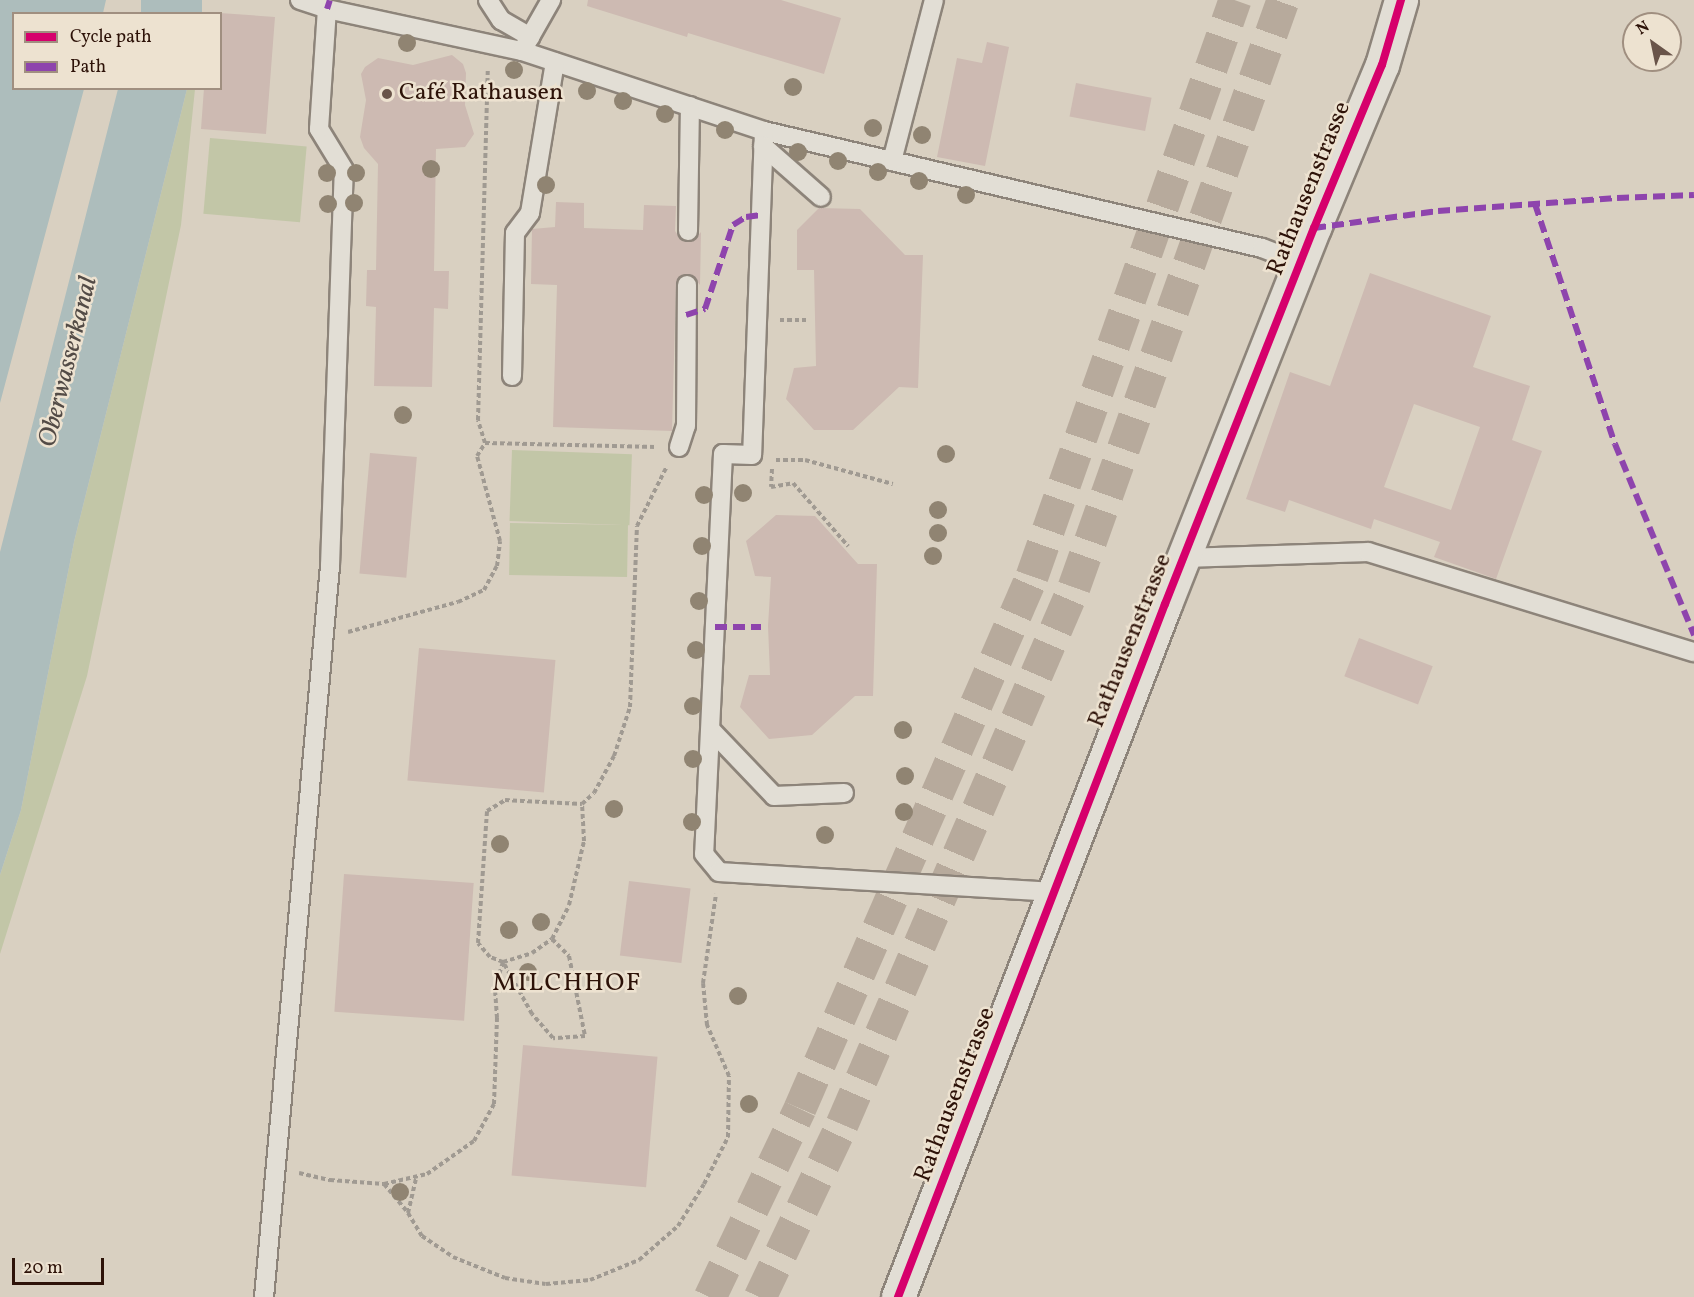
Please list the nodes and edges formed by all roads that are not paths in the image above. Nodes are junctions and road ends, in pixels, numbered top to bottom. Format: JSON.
{"nodes":[{"id":1,"x":300,"y":0,"type":"edge"},
{"id":2,"x":488,"y":0,"type":"edge"},
{"id":3,"x":551,"y":0,"type":"edge"},
{"id":4,"x":934,"y":0,"type":"edge"},
{"id":5,"x":1401,"y":0,"type":"edge"},
{"id":6,"x":327,"y":9,"type":"junction"},
{"id":7,"x":526,"y":44,"type":"junction"},
{"id":8,"x":555,"y":62,"type":"junction"},
{"id":9,"x":690,"y":106,"type":"junction"},
{"id":10,"x":764,"y":139,"type":"junction"},
{"id":11,"x":892,"y":161,"type":"junction"},
{"id":12,"x":821,"y":197,"type":"dead end"},
{"id":13,"x":688,"y":231,"type":"dead end"},
{"id":14,"x":1301,"y":263,"type":"junction"},
{"id":15,"x":687,"y":285,"type":"dead end"},
{"id":16,"x":512,"y":376,"type":"dead end"},
{"id":17,"x":679,"y":447,"type":"road end"},
{"id":18,"x":1185,"y":558,"type":"junction"},
{"id":19,"x":1694,"y":652,"type":"edge"},
{"id":20,"x":711,"y":730,"type":"junction"},
{"id":21,"x":844,"y":793,"type":"dead end"},
{"id":22,"x":1054,"y":892,"type":"junction"},
{"id":23,"x":264,"y":1297,"type":"edge"},
{"id":24,"x":898,"y":1297,"type":"edge"}],
"edges":[{"from":1,"to":6,"type":"lane"},
{"from":2,"to":7,"type":"lane"},
{"from":3,"to":7,"type":"lane"},
{"from":4,"to":11,"type":"lane"},
{"from":5,"to":14,"type":"street","name":"Rathausenstrasse"},
{"from":6,"to":7,"type":"lane"},
{"from":6,"to":23,"type":"lane"},
{"from":7,"to":8,"type":"lane"},
{"from":8,"to":9,"type":"lane"},
{"from":8,"to":16,"type":"lane"},
{"from":9,"to":10,"type":"lane"},
{"from":9,"to":13,"type":"lane"},
{"from":10,"to":11,"type":"lane"},
{"from":10,"to":12,"type":"lane"},
{"from":10,"to":20,"type":"lane"},
{"from":11,"to":14,"type":"lane"},
{"from":14,"to":18,"type":"street","name":"Rathausenstrasse"},
{"from":15,"to":17,"type":"lane"},
{"from":18,"to":19,"type":"lane"},
{"from":18,"to":22,"type":"street","name":"Rathausenstrasse"},
{"from":20,"to":21,"type":"lane"},
{"from":20,"to":22,"type":"lane"},
{"from":22,"to":24,"type":"street","name":"Rathausenstrasse"}]}
